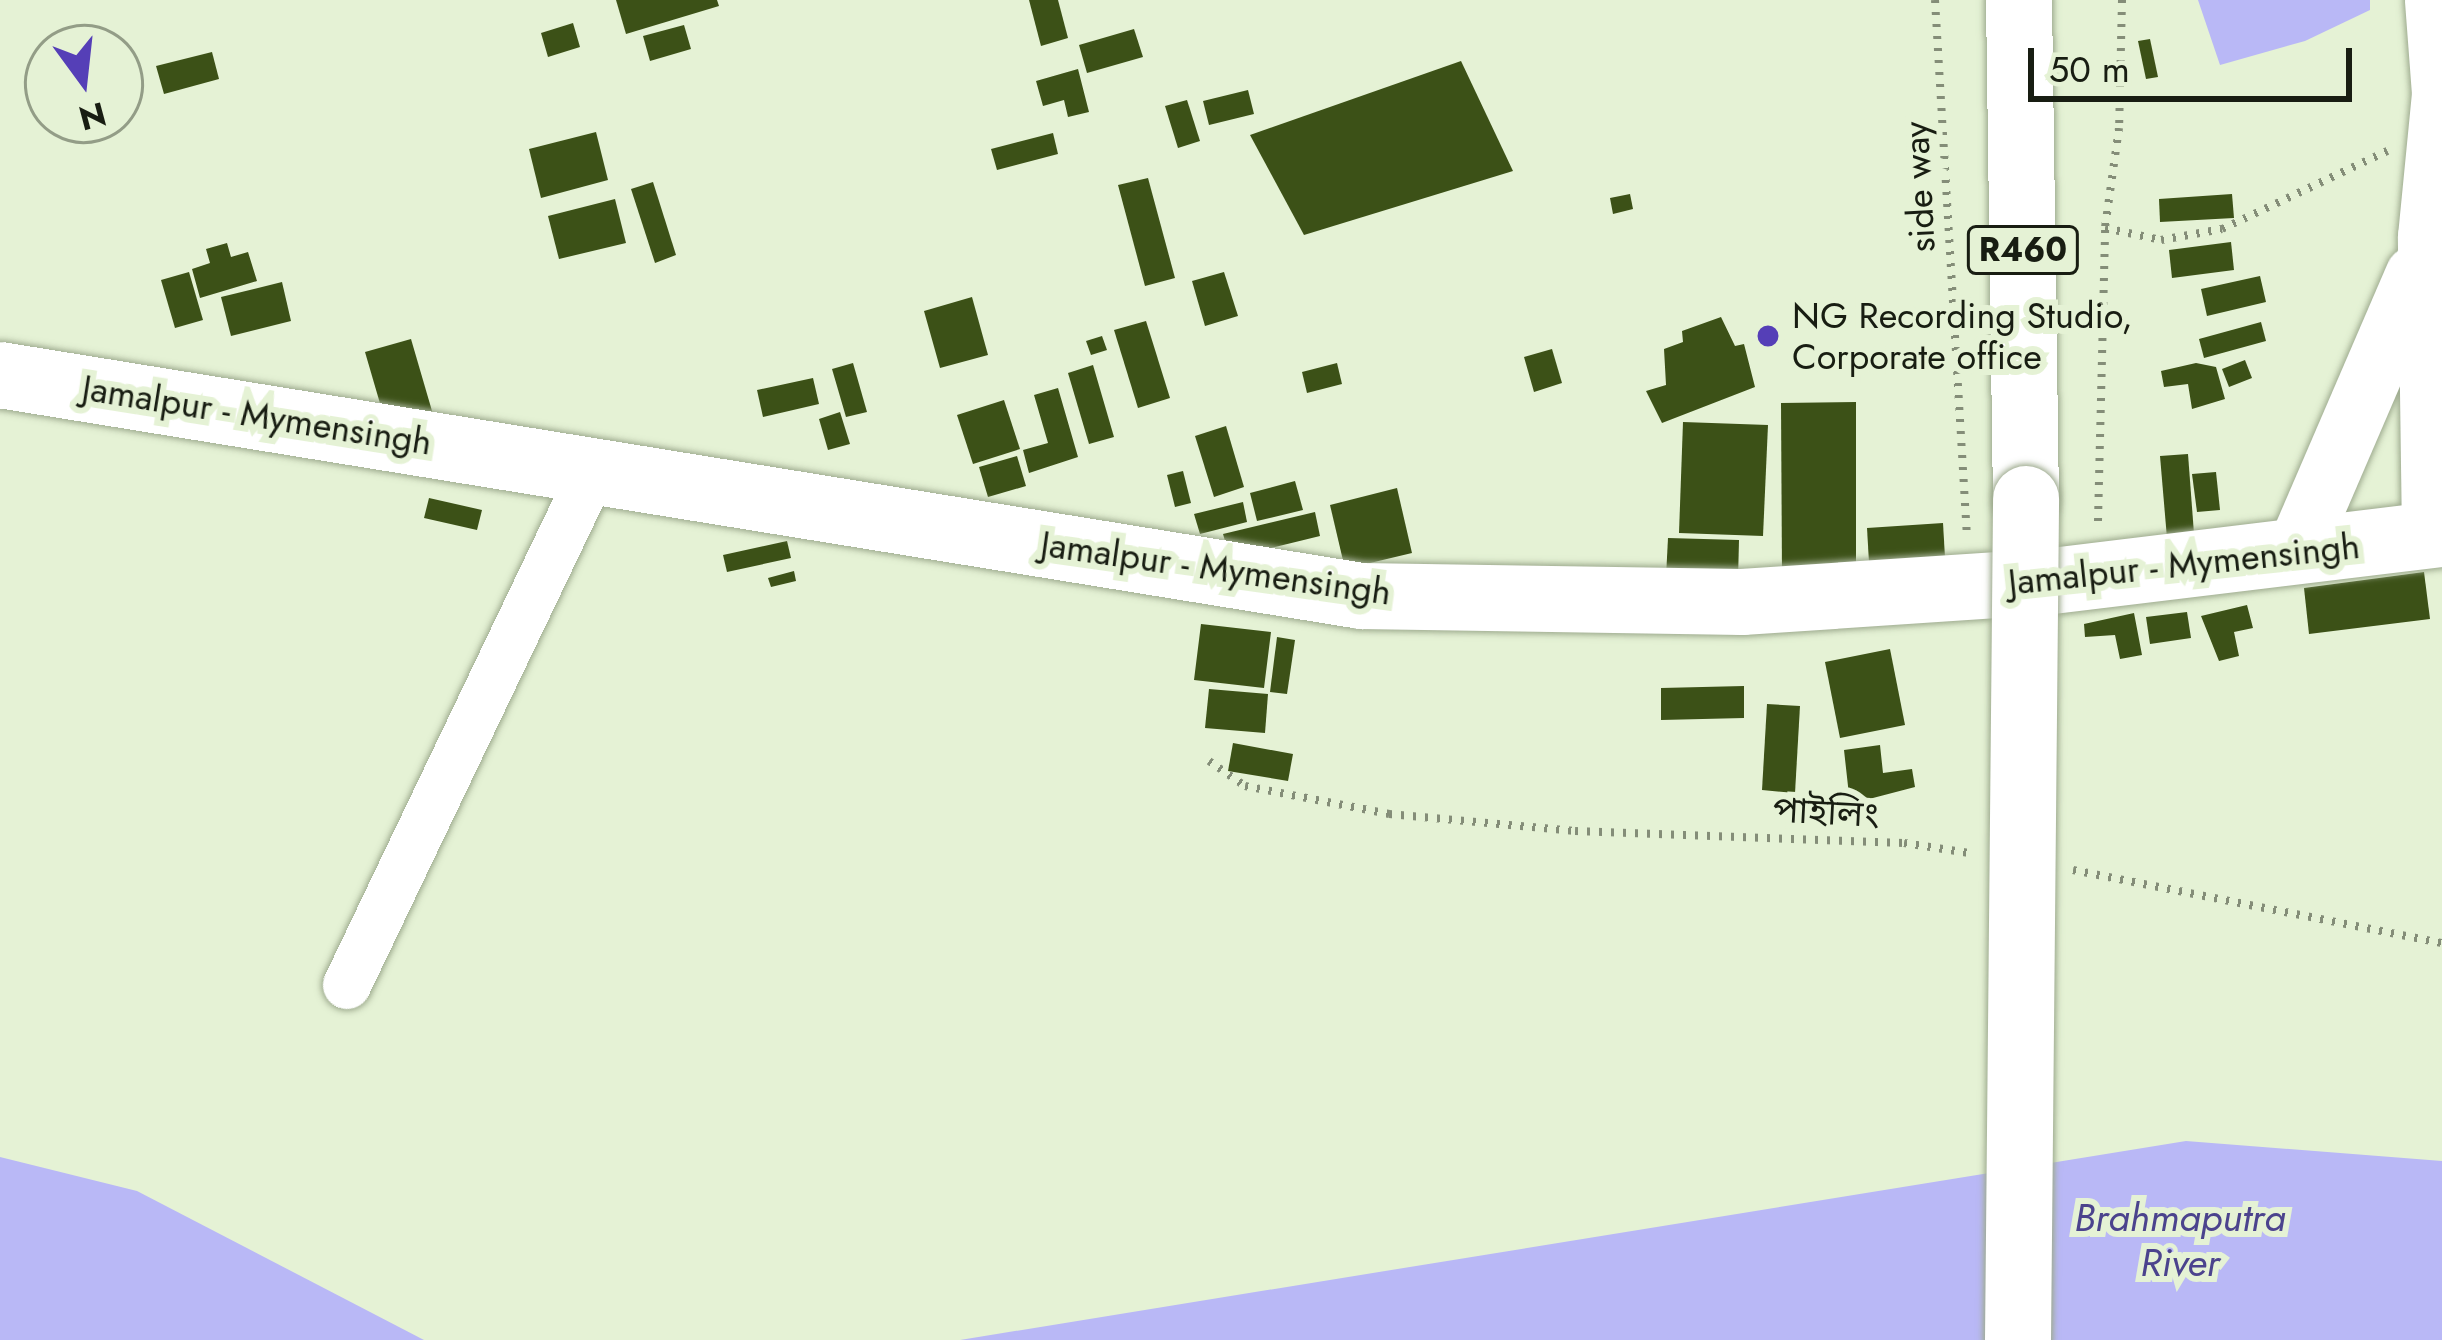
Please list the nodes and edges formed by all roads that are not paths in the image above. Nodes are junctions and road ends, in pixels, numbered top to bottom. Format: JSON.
{"nodes":[{"id":1,"x":2019,"y":0,"type":"edge"},
{"id":2,"x":2434,"y":0,"type":"edge"},
{"id":3,"x":2442,"y":94,"type":"edge"},
{"id":4,"x":2428,"y":237,"type":"junction"},
{"id":5,"x":0,"y":374,"type":"edge"},
{"id":6,"x":594,"y":469,"type":"junction"},
{"id":7,"x":2437,"y":535,"type":"edge"},
{"id":8,"x":2296,"y":552,"type":"junction"},
{"id":9,"x":347,"y":985,"type":"dead end"},
{"id":10,"x":2018,"y":1340,"type":"edge"}],
"edges":[{"from":1,"to":10,"type":"main road","number":"R460","bridge":true},
{"from":2,"to":3,"type":"street"},
{"from":3,"to":4,"type":"street"},
{"from":4,"to":7,"type":"street"},
{"from":4,"to":8,"type":"street"},
{"from":5,"to":6,"type":"main road","name":"Jamalpur - Mymensingh"},
{"from":6,"to":8,"type":"main road","name":"Jamalpur - Mymensingh"},
{"from":6,"to":9,"type":"street"},
{"from":7,"to":8,"type":"main road","name":"Jamalpur - Mymensingh"}]}
